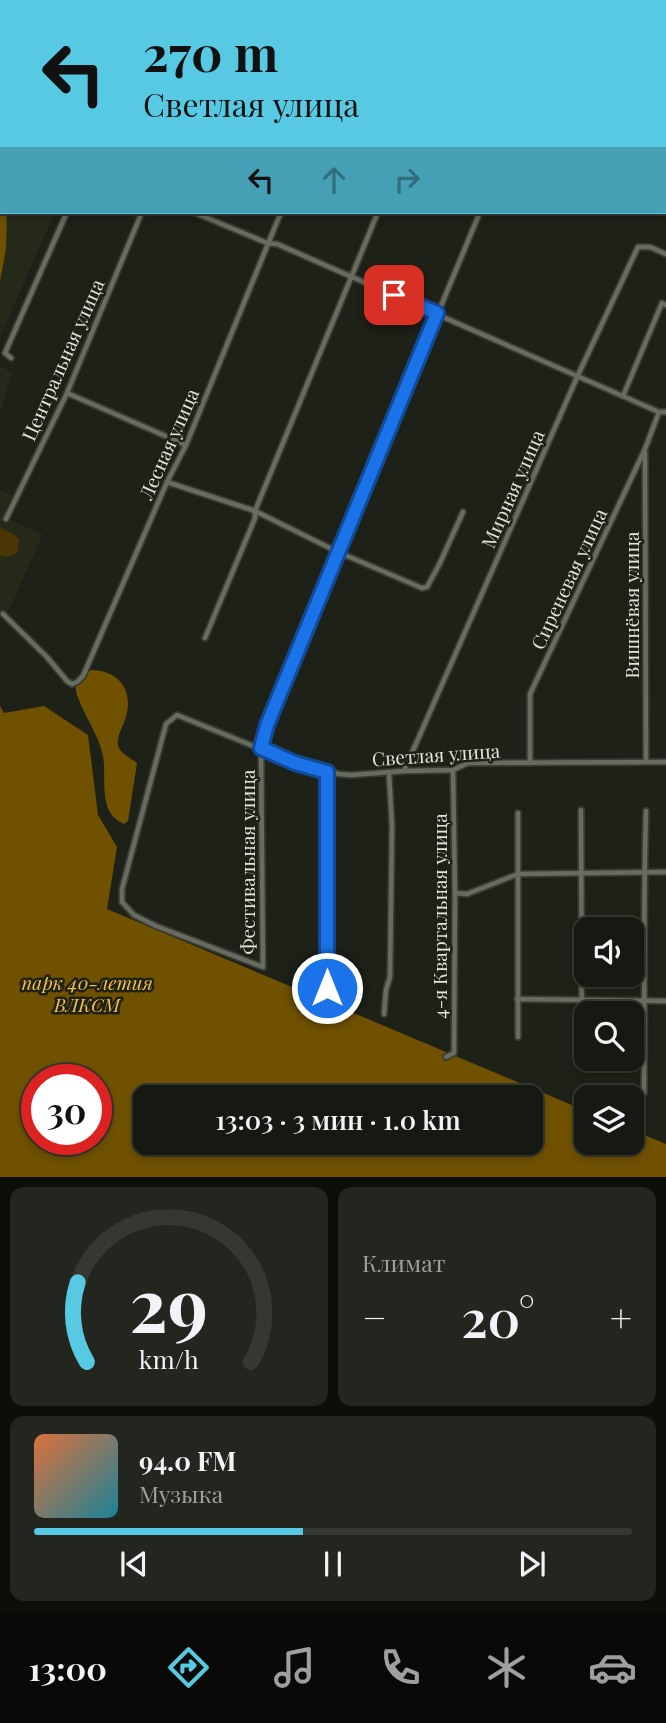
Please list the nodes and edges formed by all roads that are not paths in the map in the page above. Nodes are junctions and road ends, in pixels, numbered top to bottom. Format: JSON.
{"nodes":[{"id":1,"x":66,"y":214,"type":"edge"},
{"id":2,"x":141,"y":214,"type":"edge"},
{"id":3,"x":198,"y":214,"type":"edge"},
{"id":4,"x":280,"y":214,"type":"edge"},
{"id":5,"x":377,"y":214,"type":"edge"},
{"id":6,"x":479,"y":214,"type":"edge"},
{"id":7,"x":267,"y":243,"type":"junction"},
{"id":8,"x":666,"y":254,"type":"edge"},
{"id":9,"x":351,"y":276,"type":"junction"},
{"id":10,"x":666,"y":305,"type":"edge"},
{"id":11,"x":437,"y":313,"type":"junction"},
{"id":12,"x":12,"y":358,"type":"dead end"},
{"id":13,"x":578,"y":375,"type":"junction"},
{"id":14,"x":67,"y":393,"type":"junction"},
{"id":15,"x":623,"y":396,"type":"junction"},
{"id":16,"x":659,"y":412,"type":"junction"},
{"id":17,"x":666,"y":412,"type":"edge"},
{"id":18,"x":186,"y":445,"type":"junction"},
{"id":19,"x":645,"y":449,"type":"junction"},
{"id":20,"x":167,"y":482,"type":"junction"},
{"id":21,"x":255,"y":511,"type":"junction"},
{"id":22,"x":463,"y":512,"type":"dead end"},
{"id":23,"x":6,"y":519,"type":"dead end"},
{"id":24,"x":338,"y":552,"type":"junction"},
{"id":25,"x":4,"y":614,"type":"dead end"},
{"id":26,"x":205,"y":638,"type":"dead end"},
{"id":27,"x":261,"y":748,"type":"junction"},
{"id":28,"x":646,"y":762,"type":"junction"},
{"id":29,"x":666,"y":762,"type":"edge"},
{"id":30,"x":530,"y":763,"type":"junction"},
{"id":31,"x":453,"y":770,"type":"junction"},
{"id":32,"x":404,"y":771,"type":"junction"},
{"id":33,"x":327,"y":772,"type":"junction"},
{"id":34,"x":389,"y":773,"type":"junction"},
{"id":35,"x":581,"y":810,"type":"dead end"},
{"id":36,"x":646,"y":811,"type":"dead end"},
{"id":37,"x":518,"y":813,"type":"dead end"},
{"id":38,"x":666,"y":872,"type":"edge"},
{"id":39,"x":580,"y":873,"type":"junction"},
{"id":40,"x":644,"y":873,"type":"junction"},
{"id":41,"x":518,"y":874,"type":"junction"},
{"id":42,"x":455,"y":893,"type":"junction"},
{"id":43,"x":263,"y":967,"type":"joint"},
{"id":44,"x":327,"y":988,"type":"dead end"},
{"id":45,"x":517,"y":999,"type":"junction"},
{"id":46,"x":580,"y":1001,"type":"joint"},
{"id":47,"x":645,"y":1001,"type":"junction"},
{"id":48,"x":666,"y":1001,"type":"edge"},
{"id":49,"x":384,"y":1014,"type":"dead end"},
{"id":50,"x":518,"y":1037,"type":"dead end"},
{"id":51,"x":446,"y":1057,"type":"dead end"},
{"id":52,"x":644,"y":1093,"type":"dead end"}],
"edges":[{"from":1,"to":12,"type":"street"},
{"from":2,"to":14,"type":"street","name":"Центральная улица"},
{"from":3,"to":7,"type":"street"},
{"from":4,"to":7,"type":"street","name":"Лесная улица"},
{"from":5,"to":9,"type":"street"},
{"from":6,"to":11,"type":"street","name":"Фестивальная улица"},
{"from":7,"to":9,"type":"street"},
{"from":7,"to":18,"type":"street","name":"Лесная улица"},
{"from":8,"to":13,"type":"street","name":"Мирная улица"},
{"from":9,"to":11,"type":"street"},
{"from":9,"to":21,"type":"street"},
{"from":10,"to":15,"type":"street"},
{"from":11,"to":13,"type":"street"},
{"from":11,"to":24,"type":"street","name":"Фестивальная улица"},
{"from":13,"to":15,"type":"street"},
{"from":13,"to":32,"type":"street","name":"Мирная улица"},
{"from":14,"to":18,"type":"street"},
{"from":14,"to":23,"type":"street","name":"Центральная улица"},
{"from":15,"to":16,"type":"street"},
{"from":16,"to":17,"type":"street"},
{"from":16,"to":19,"type":"street","name":"Сиреневая улица"},
{"from":18,"to":20,"type":"street","name":"Лесная улица"},
{"from":19,"to":28,"type":"street","name":"Вишнёвая улица"},
{"from":19,"to":30,"type":"street","name":"Сиреневая улица"},
{"from":20,"to":21,"type":"street"},
{"from":20,"to":25,"type":"street","name":"Лесная улица"},
{"from":21,"to":24,"type":"street"},
{"from":21,"to":26,"type":"street"},
{"from":22,"to":24,"type":"street"},
{"from":24,"to":27,"type":"street","name":"Фестивальная улица"},
{"from":27,"to":33,"type":"street","name":"Светлая улица"},
{"from":27,"to":43,"type":"street","name":"Фестивальная улица"},
{"from":27,"to":43,"type":"street","name":"Светлая улица"},
{"from":28,"to":29,"type":"street","name":"Светлая улица"},
{"from":28,"to":30,"type":"street","name":"Светлая улица"},
{"from":30,"to":31,"type":"street","name":"Светлая улица"},
{"from":31,"to":32,"type":"street","name":"Светлая улица"},
{"from":31,"to":42,"type":"street","name":"4-я Квартальная улица"},
{"from":32,"to":34,"type":"street","name":"Светлая улица"},
{"from":33,"to":34,"type":"street","name":"Светлая улица"},
{"from":33,"to":44,"type":"street"},
{"from":34,"to":49,"type":"street"},
{"from":35,"to":39,"type":"street"},
{"from":36,"to":40,"type":"street"},
{"from":37,"to":41,"type":"street"},
{"from":38,"to":40,"type":"street"},
{"from":39,"to":40,"type":"street"},
{"from":39,"to":41,"type":"street"},
{"from":39,"to":46,"type":"street"},
{"from":40,"to":47,"type":"street"},
{"from":41,"to":42,"type":"street"},
{"from":41,"to":45,"type":"street"},
{"from":42,"to":51,"type":"street","name":"4-я Квартальная улица"},
{"from":45,"to":46,"type":"street"},
{"from":45,"to":50,"type":"street"},
{"from":47,"to":48,"type":"street"},
{"from":47,"to":52,"type":"street"}]}
